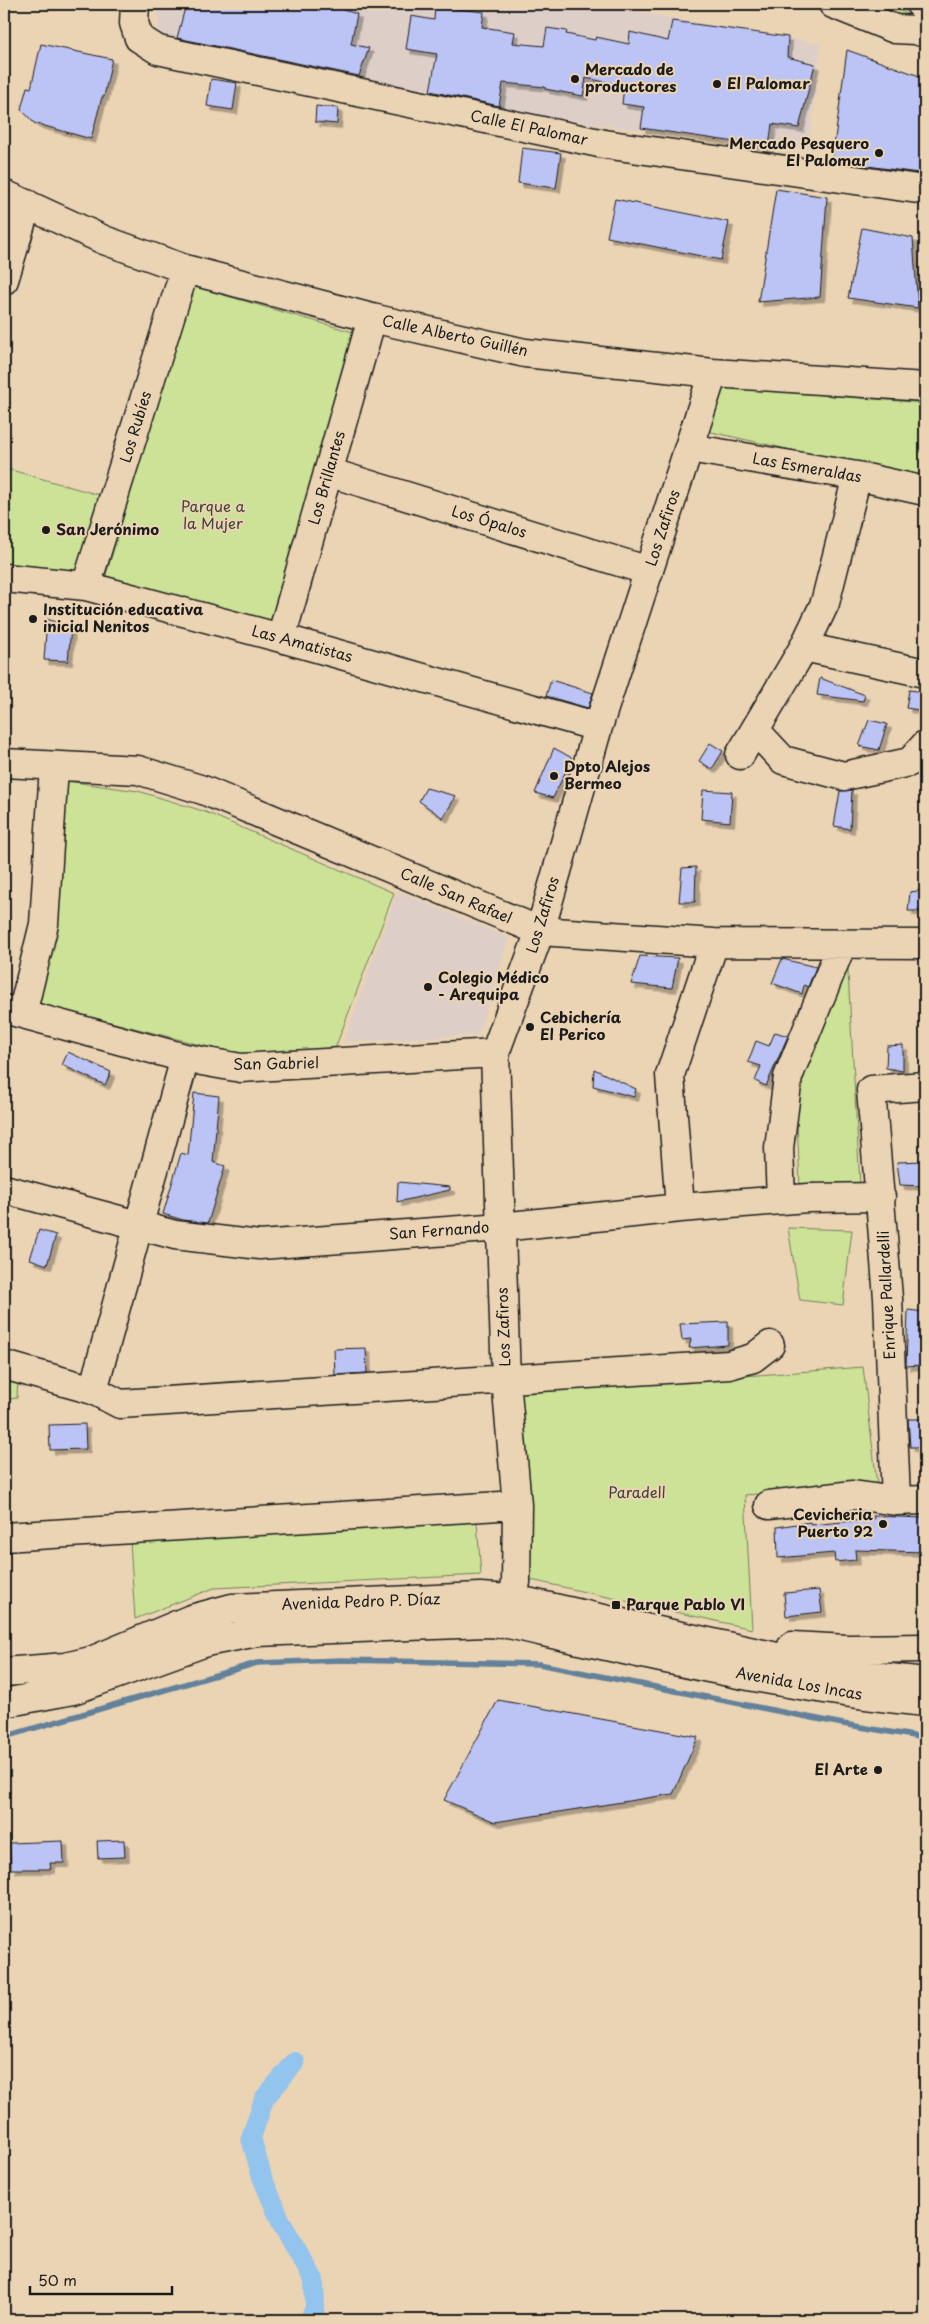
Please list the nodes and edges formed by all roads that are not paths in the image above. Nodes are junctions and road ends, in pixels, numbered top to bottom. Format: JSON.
{"nodes":[{"id":1,"x":135,"y":4,"type":"edge"},
{"id":2,"x":833,"y":4,"type":"edge"},
{"id":3,"x":920,"y":4,"type":"edge"},
{"id":4,"x":925,"y":6,"type":"edge"},
{"id":5,"x":895,"y":29,"type":"junction"},
{"id":6,"x":925,"y":33,"type":"edge"},
{"id":7,"x":925,"y":47,"type":"edge"},
{"id":8,"x":925,"y":190,"type":"edge"},
{"id":9,"x":15,"y":199,"type":"edge"},
{"id":10,"x":185,"y":269,"type":"junction"},
{"id":11,"x":4,"y":280,"type":"edge"},
{"id":12,"x":372,"y":318,"type":"junction"},
{"id":13,"x":713,"y":373,"type":"junction"},
{"id":14,"x":925,"y":387,"type":"edge"},
{"id":15,"x":689,"y":448,"type":"junction"},
{"id":16,"x":328,"y":472,"type":"junction"},
{"id":17,"x":858,"y":476,"type":"junction"},
{"id":18,"x":925,"y":490,"type":"edge"},
{"id":19,"x":649,"y":572,"type":"junction"},
{"id":20,"x":4,"y":578,"type":"edge"},
{"id":21,"x":86,"y":586,"type":"junction"},
{"id":22,"x":281,"y":638,"type":"junction"},
{"id":23,"x":804,"y":647,"type":"junction"},
{"id":24,"x":925,"y":673,"type":"edge"},
{"id":25,"x":598,"y":727,"type":"junction"},
{"id":26,"x":755,"y":730,"type":"junction"},
{"id":27,"x":925,"y":745,"type":"edge"},
{"id":28,"x":740,"y":755,"type":"dead end"},
{"id":29,"x":4,"y":763,"type":"edge"},
{"id":30,"x":54,"y":767,"type":"junction"},
{"id":31,"x":540,"y":931,"type":"junction"},
{"id":32,"x":714,"y":943,"type":"junction"},
{"id":33,"x":842,"y":944,"type":"junction"},
{"id":34,"x":925,"y":944,"type":"edge"},
{"id":35,"x":13,"y":1011,"type":"edge"},
{"id":36,"x":495,"y":1053,"type":"junction"},
{"id":37,"x":185,"y":1058,"type":"junction"},
{"id":38,"x":925,"y":1086,"type":"edge"},
{"id":39,"x":4,"y":1189,"type":"edge"},
{"id":40,"x":881,"y":1197,"type":"junction"},
{"id":41,"x":781,"y":1200,"type":"junction"},
{"id":42,"x":680,"y":1208,"type":"junction"},
{"id":43,"x":138,"y":1226,"type":"junction"},
{"id":44,"x":501,"y":1226,"type":"junction"},
{"id":45,"x":770,"y":1345,"type":"dead end"},
{"id":46,"x":4,"y":1365,"type":"edge"},
{"id":47,"x":506,"y":1380,"type":"junction"},
{"id":48,"x":93,"y":1390,"type":"junction"},
{"id":49,"x":925,"y":1500,"type":"edge"},
{"id":50,"x":896,"y":1501,"type":"junction"},
{"id":51,"x":517,"y":1504,"type":"junction"},
{"id":52,"x":769,"y":1505,"type":"dead end"},
{"id":53,"x":4,"y":1537,"type":"edge"},
{"id":54,"x":510,"y":1611,"type":"junction"},
{"id":55,"x":724,"y":1644,"type":"junction"},
{"id":56,"x":925,"y":1648,"type":"edge"},
{"id":57,"x":674,"y":1662,"type":"junction"},
{"id":58,"x":4,"y":1672,"type":"edge"},
{"id":59,"x":925,"y":1682,"type":"edge"},
{"id":60,"x":925,"y":1702,"type":"edge"},
{"id":61,"x":4,"y":1703,"type":"edge"},
{"id":62,"x":925,"y":1722,"type":"edge"}],
"edges":[{"from":1,"to":8,"type":"street","name":"Calle El Palomar"},
{"from":2,"to":5,"type":"street"},
{"from":3,"to":4,"type":"street"},
{"from":5,"to":6,"type":"street"},
{"from":5,"to":7,"type":"street"},
{"from":9,"to":10,"type":"street","name":"Calle Alberto Guillén"},
{"from":9,"to":11,"type":"street"},
{"from":10,"to":12,"type":"street","name":"Calle Alberto Guillén"},
{"from":10,"to":21,"type":"street","name":"Los Rubíes"},
{"from":12,"to":13,"type":"street","name":"Calle Alberto Guillén"},
{"from":12,"to":16,"type":"street","name":"Los Brillantes"},
{"from":13,"to":14,"type":"street","name":"Calle Alberto Guillén"},
{"from":13,"to":15,"type":"street","name":"Los Zafiros"},
{"from":15,"to":17,"type":"street","name":"Las Esmeraldas"},
{"from":15,"to":19,"type":"street","name":"Los Zafiros"},
{"from":16,"to":19,"type":"street","name":"Los Ópalos"},
{"from":16,"to":22,"type":"street","name":"Los Brillantes"},
{"from":17,"to":18,"type":"street","name":"Las Esmeraldas"},
{"from":17,"to":23,"type":"street"},
{"from":19,"to":25,"type":"street","name":"Los Zafiros"},
{"from":20,"to":21,"type":"street","name":"Las Amatistas"},
{"from":21,"to":22,"type":"street","name":"Las Amatistas"},
{"from":22,"to":25,"type":"street","name":"Las Amatistas"},
{"from":23,"to":24,"type":"street"},
{"from":23,"to":26,"type":"street"},
{"from":25,"to":31,"type":"street","name":"Los Zafiros"},
{"from":26,"to":27,"type":"street"},
{"from":26,"to":28,"type":"street"},
{"from":29,"to":30,"type":"street","name":"Calle San Rafael"},
{"from":30,"to":31,"type":"street","name":"Calle San Rafael"},
{"from":30,"to":35,"type":"street"},
{"from":31,"to":32,"type":"street","name":"Calle San Rafael"},
{"from":31,"to":36,"type":"street","name":"Los Zafiros"},
{"from":32,"to":33,"type":"street","name":"Calle San Rafael"},
{"from":32,"to":42,"type":"street"},
{"from":33,"to":34,"type":"street","name":"Calle San Rafael"},
{"from":33,"to":41,"type":"street"},
{"from":35,"to":37,"type":"street","name":"San Gabriel"},
{"from":36,"to":37,"type":"street","name":"San Gabriel"},
{"from":36,"to":44,"type":"street","name":"Los Zafiros"},
{"from":37,"to":43,"type":"street"},
{"from":38,"to":40,"type":"street","name":"Enrique Pallardelli"},
{"from":39,"to":43,"type":"street","name":"San Fernando"},
{"from":40,"to":41,"type":"street","name":"San Fernando"},
{"from":40,"to":50,"type":"street","name":"Enrique Pallardelli"},
{"from":41,"to":42,"type":"street","name":"San Fernando"},
{"from":42,"to":44,"type":"street","name":"San Fernando"},
{"from":43,"to":44,"type":"street","name":"San Fernando"},
{"from":43,"to":48,"type":"street"},
{"from":44,"to":47,"type":"street","name":"Los Zafiros"},
{"from":45,"to":47,"type":"street"},
{"from":46,"to":48,"type":"street"},
{"from":47,"to":48,"type":"street"},
{"from":47,"to":51,"type":"street","name":"Los Zafiros"},
{"from":49,"to":50,"type":"street"},
{"from":50,"to":52,"type":"street"},
{"from":51,"to":53,"type":"street"},
{"from":51,"to":54,"type":"street","name":"Los Zafiros"},
{"from":54,"to":55,"type":"street","name":"Avenida Pedro P. Díaz"},
{"from":54,"to":57,"type":"street","name":"Avenida Pedro P. Díaz"},
{"from":54,"to":58,"type":"street","name":"Avenida Pedro P. Díaz"},
{"from":54,"to":61,"type":"street","name":"Avenida Pedro P. Díaz"},
{"from":55,"to":56,"type":"street"},
{"from":55,"to":59,"type":"street","name":"Avenida Los Incas"},
{"from":57,"to":60,"type":"street","name":"Avenida Los Incas"},
{"from":57,"to":62,"type":"street"}]}
